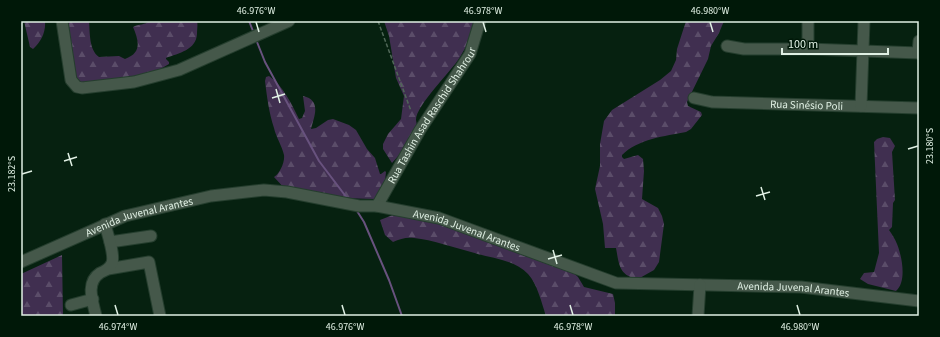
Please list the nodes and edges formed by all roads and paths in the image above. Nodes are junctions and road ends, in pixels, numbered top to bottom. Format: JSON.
{"nodes":[{"id":1,"x":62,"y":21,"type":"edge"},
{"id":2,"x":289,"y":21,"type":"edge"},
{"id":3,"x":378,"y":21,"type":"edge"},
{"id":4,"x":480,"y":21,"type":"edge"},
{"id":5,"x":808,"y":21,"type":"edge"},
{"id":6,"x":864,"y":21,"type":"edge"},
{"id":7,"x":919,"y":41,"type":"edge"},
{"id":8,"x":727,"y":46,"type":"dead end"},
{"id":9,"x":808,"y":49,"type":"junction"},
{"id":10,"x":862,"y":50,"type":"junction"},
{"id":11,"x":919,"y":53,"type":"edge"},
{"id":12,"x":694,"y":98,"type":"dead end"},
{"id":13,"x":861,"y":106,"type":"junction"},
{"id":14,"x":919,"y":108,"type":"edge"},
{"id":15,"x":411,"y":111,"type":"dead end"},
{"id":16,"x":376,"y":206,"type":"junction"},
{"id":17,"x":105,"y":224,"type":"junction"},
{"id":18,"x":150,"y":236,"type":"dead end"},
{"id":19,"x":110,"y":242,"type":"junction"},
{"id":20,"x":21,"y":262,"type":"edge"},
{"id":21,"x":108,"y":269,"type":"junction"},
{"id":22,"x":700,"y":285,"type":"junction"},
{"id":23,"x":93,"y":299,"type":"junction"},
{"id":24,"x":919,"y":301,"type":"edge"},
{"id":25,"x":71,"y":305,"type":"dead end"},
{"id":26,"x":96,"y":316,"type":"edge"},
{"id":27,"x":160,"y":316,"type":"edge"},
{"id":28,"x":698,"y":316,"type":"edge"}],
"edges":[{"from":1,"to":2,"type":"street"},
{"from":3,"to":15,"type":"path"},
{"from":4,"to":16,"type":"street","name":"Rua Tashin Asad Raschid Shahrour"},
{"from":5,"to":9,"type":"street"},
{"from":6,"to":10,"type":"street"},
{"from":7,"to":11,"type":"street"},
{"from":8,"to":9,"type":"street"},
{"from":9,"to":10,"type":"street"},
{"from":10,"to":11,"type":"street"},
{"from":10,"to":13,"type":"street"},
{"from":12,"to":13,"type":"street","name":"Rua Sinésio Poli"},
{"from":13,"to":14,"type":"street","name":"Rua Sinésio Poli"},
{"from":16,"to":17,"type":"street","name":"Avenida Juvenal Arantes"},
{"from":16,"to":22,"type":"street","name":"Avenida Juvenal Arantes"},
{"from":17,"to":19,"type":"street"},
{"from":17,"to":20,"type":"street","name":"Avenida Juvenal Arantes"},
{"from":18,"to":19,"type":"street"},
{"from":19,"to":21,"type":"street"},
{"from":21,"to":23,"type":"street"},
{"from":21,"to":27,"type":"street"},
{"from":22,"to":24,"type":"street","name":"Avenida Juvenal Arantes"},
{"from":22,"to":28,"type":"street"},
{"from":23,"to":25,"type":"street"},
{"from":23,"to":26,"type":"street"}]}
